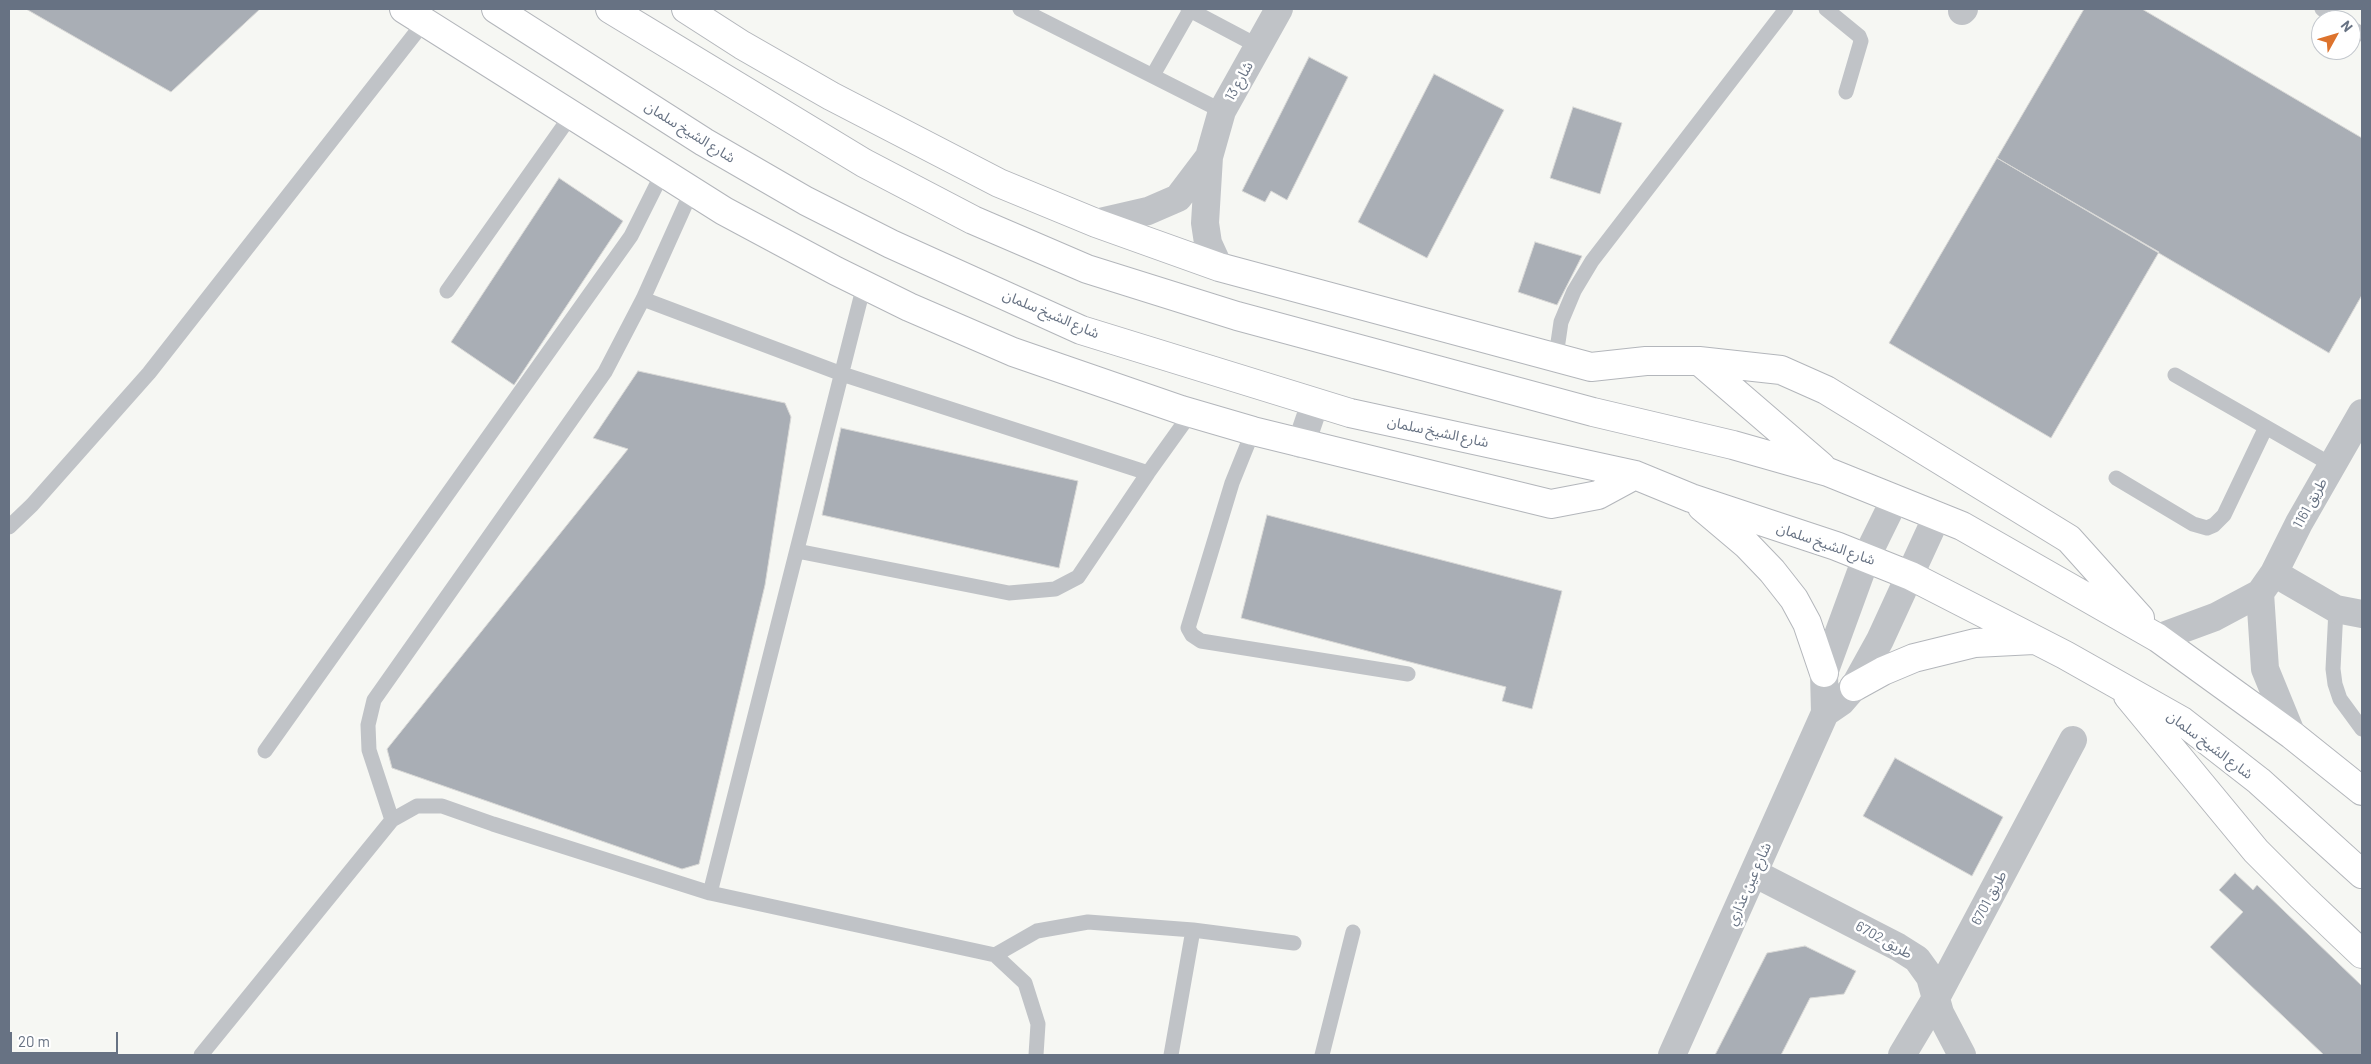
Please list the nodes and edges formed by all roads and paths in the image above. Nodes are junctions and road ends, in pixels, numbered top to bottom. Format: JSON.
{"nodes":[{"id":1,"x":496,"y":9,"type":"edge"},
{"id":2,"x":610,"y":9,"type":"edge"},
{"id":3,"x":686,"y":9,"type":"edge"},
{"id":4,"x":1020,"y":9,"type":"edge"},
{"id":5,"x":1189,"y":9,"type":"edge"},
{"id":6,"x":1279,"y":9,"type":"edge"},
{"id":7,"x":1786,"y":9,"type":"edge"},
{"id":8,"x":1826,"y":9,"type":"edge"},
{"id":9,"x":414,"y":15,"type":"edge"},
{"id":10,"x":1258,"y":46,"type":"junction"},
{"id":11,"x":1153,"y":75,"type":"junction"},
{"id":12,"x":1846,"y":92,"type":"dead end"},
{"id":13,"x":1222,"y":111,"type":"junction"},
{"id":14,"x":572,"y":114,"type":"junction"},
{"id":15,"x":1209,"y":156,"type":"junction"},
{"id":16,"x":663,"y":172,"type":"junction"},
{"id":17,"x":692,"y":190,"type":"junction"},
{"id":18,"x":1096,"y":223,"type":"junction"},
{"id":19,"x":1219,"y":267,"type":"junction"},
{"id":20,"x":864,"y":285,"type":"junction"},
{"id":21,"x":447,"y":291,"type":"dead end"},
{"id":22,"x":643,"y":299,"type":"junction"},
{"id":23,"x":1556,"y":356,"type":"junction"},
{"id":24,"x":1699,"y":361,"type":"junction"},
{"id":25,"x":842,"y":374,"type":"junction"},
{"id":26,"x":2175,"y":375,"type":"dead end"},
{"id":27,"x":1315,"y":403,"type":"junction"},
{"id":28,"x":1191,"y":412,"type":"junction"},
{"id":29,"x":2362,"y":413,"type":"edge"},
{"id":30,"x":2266,"y":427,"type":"junction"},
{"id":31,"x":1253,"y":431,"type":"junction"},
{"id":32,"x":1302,"y":444,"type":"junction"},
{"id":33,"x":2332,"y":465,"type":"junction"},
{"id":34,"x":1828,"y":472,"type":"junction"},
{"id":35,"x":1148,"y":473,"type":"junction"},
{"id":36,"x":1635,"y":475,"type":"junction"},
{"id":37,"x":2116,"y":478,"type":"dead end"},
{"id":38,"x":1691,"y":498,"type":"junction"},
{"id":39,"x":1895,"y":498,"type":"junction"},
{"id":40,"x":1937,"y":516,"type":"junction"},
{"id":41,"x":9,"y":527,"type":"edge"},
{"id":42,"x":797,"y":551,"type":"junction"},
{"id":43,"x":1866,"y":558,"type":"junction"},
{"id":44,"x":1911,"y":576,"type":"junction"},
{"id":45,"x":2267,"y":583,"type":"junction"},
{"id":46,"x":2349,"y":611,"type":"edge"},
{"id":47,"x":2158,"y":638,"type":"junction"},
{"id":48,"x":2037,"y":640,"type":"junction"},
{"id":49,"x":1824,"y":673,"type":"junction"},
{"id":50,"x":1408,"y":674,"type":"dead end"},
{"id":51,"x":2118,"y":684,"type":"junction"},
{"id":52,"x":1854,"y":687,"type":"junction"},
{"id":53,"x":1825,"y":713,"type":"junction"},
{"id":54,"x":2362,"y":729,"type":"edge"},
{"id":55,"x":2292,"y":735,"type":"junction"},
{"id":56,"x":2073,"y":740,"type":"dead end"},
{"id":57,"x":265,"y":751,"type":"dead end"},
{"id":58,"x":2362,"y":791,"type":"edge"},
{"id":59,"x":392,"y":820,"type":"junction"},
{"id":60,"x":1754,"y":873,"type":"junction"},
{"id":61,"x":2362,"y":874,"type":"edge"},
{"id":62,"x":710,"y":893,"type":"junction"},
{"id":63,"x":1193,"y":930,"type":"junction"},
{"id":64,"x":1353,"y":932,"type":"dead end"},
{"id":65,"x":1294,"y":943,"type":"dead end"},
{"id":66,"x":995,"y":954,"type":"junction"},
{"id":67,"x":2362,"y":954,"type":"edge"},
{"id":68,"x":1936,"y":998,"type":"junction"},
{"id":69,"x":201,"y":1055,"type":"edge"},
{"id":70,"x":1036,"y":1055,"type":"edge"},
{"id":71,"x":1171,"y":1055,"type":"edge"},
{"id":72,"x":1322,"y":1055,"type":"edge"},
{"id":73,"x":1672,"y":1055,"type":"edge"},
{"id":74,"x":1902,"y":1055,"type":"edge"},
{"id":75,"x":1962,"y":1055,"type":"edge"}],
"edges":[{"from":1,"to":27,"type":"main road","name":"شارع الشيخ سلمان"},
{"from":2,"to":34,"type":"main road"},
{"from":3,"to":18,"type":"main road"},
{"from":4,"to":11,"type":"lane"},
{"from":5,"to":10,"type":"lane"},
{"from":5,"to":11,"type":"lane"},
{"from":6,"to":10,"type":"street","name":"شارع 13"},
{"from":7,"to":23,"type":"lane"},
{"from":8,"to":12,"type":"lane"},
{"from":9,"to":14,"type":"main road"},
{"from":9,"to":41,"type":"lane"},
{"from":10,"to":13,"type":"street","name":"شارع 13"},
{"from":11,"to":13,"type":"lane"},
{"from":13,"to":15,"type":"street","name":"شارع 13"},
{"from":14,"to":16,"type":"main road"},
{"from":14,"to":21,"type":"lane"},
{"from":15,"to":18,"type":"street"},
{"from":15,"to":19,"type":"street"},
{"from":16,"to":17,"type":"main road"},
{"from":16,"to":57,"type":"lane"},
{"from":17,"to":20,"type":"main road"},
{"from":17,"to":22,"type":"lane"},
{"from":18,"to":19,"type":"main road"},
{"from":19,"to":23,"type":"main road"},
{"from":20,"to":25,"type":"lane"},
{"from":20,"to":28,"type":"main road"},
{"from":22,"to":25,"type":"lane"},
{"from":22,"to":59,"type":"lane"},
{"from":23,"to":24,"type":"main road"},
{"from":24,"to":34,"type":"main road"},
{"from":24,"to":47,"type":"main road"},
{"from":25,"to":35,"type":"lane"},
{"from":25,"to":42,"type":"lane"},
{"from":26,"to":30,"type":"lane"},
{"from":27,"to":32,"type":"street"},
{"from":27,"to":36,"type":"main road","name":"شارع الشيخ سلمان"},
{"from":28,"to":31,"type":"main road"},
{"from":28,"to":35,"type":"lane"},
{"from":29,"to":33,"type":"street","name":"طريق 1161"},
{"from":30,"to":33,"type":"lane"},
{"from":30,"to":37,"type":"lane"},
{"from":31,"to":32,"type":"main road"},
{"from":31,"to":50,"type":"lane"},
{"from":32,"to":36,"type":"main road"},
{"from":33,"to":45,"type":"street","name":"طريق 1161"},
{"from":34,"to":39,"type":"main road"},
{"from":35,"to":42,"type":"lane"},
{"from":36,"to":38,"type":"main road","name":"شارع الشيخ سلمان"},
{"from":38,"to":43,"type":"main road","name":"شارع الشيخ سلمان"},
{"from":38,"to":49,"type":"main road"},
{"from":39,"to":40,"type":"main road"},
{"from":39,"to":43,"type":"street","name":"شارع عين عذاري"},
{"from":40,"to":44,"type":"street","name":"شارع عين عذاري"},
{"from":40,"to":47,"type":"main road"},
{"from":42,"to":62,"type":"lane"},
{"from":43,"to":44,"type":"main road","name":"شارع الشيخ سلمان"},
{"from":43,"to":49,"type":"street","name":"شارع عين عذاري"},
{"from":44,"to":48,"type":"main road","name":"شارع الشيخ سلمان"},
{"from":44,"to":52,"type":"street","name":"شارع عين عذاري"},
{"from":45,"to":46,"type":"street"},
{"from":45,"to":47,"type":"street"},
{"from":45,"to":55,"type":"street","name":"طريق 1161"},
{"from":46,"to":54,"type":"lane"},
{"from":47,"to":55,"type":"main road"},
{"from":48,"to":51,"type":"main road","name":"شارع الشيخ سلمان"},
{"from":48,"to":52,"type":"main road"},
{"from":49,"to":53,"type":"street","name":"شارع عين عذاري"},
{"from":51,"to":61,"type":"main road","name":"شارع الشيخ سلمان"},
{"from":51,"to":67,"type":"main road"},
{"from":52,"to":53,"type":"street","name":"شارع عين عذاري"},
{"from":53,"to":60,"type":"street","name":"شارع عين عذاري"},
{"from":55,"to":58,"type":"main road"},
{"from":56,"to":68,"type":"street","name":"طريق 6701"},
{"from":59,"to":62,"type":"lane"},
{"from":59,"to":69,"type":"lane"},
{"from":60,"to":68,"type":"street","name":"طريق 6702"},
{"from":60,"to":73,"type":"street","name":"شارع عين عذاري"},
{"from":62,"to":66,"type":"lane"},
{"from":63,"to":65,"type":"lane"},
{"from":63,"to":66,"type":"lane"},
{"from":63,"to":71,"type":"lane"},
{"from":64,"to":72,"type":"lane"},
{"from":66,"to":70,"type":"lane"},
{"from":68,"to":74,"type":"street","name":"طريق 6701"},
{"from":68,"to":75,"type":"street","name":"طريق 6702"}]}
